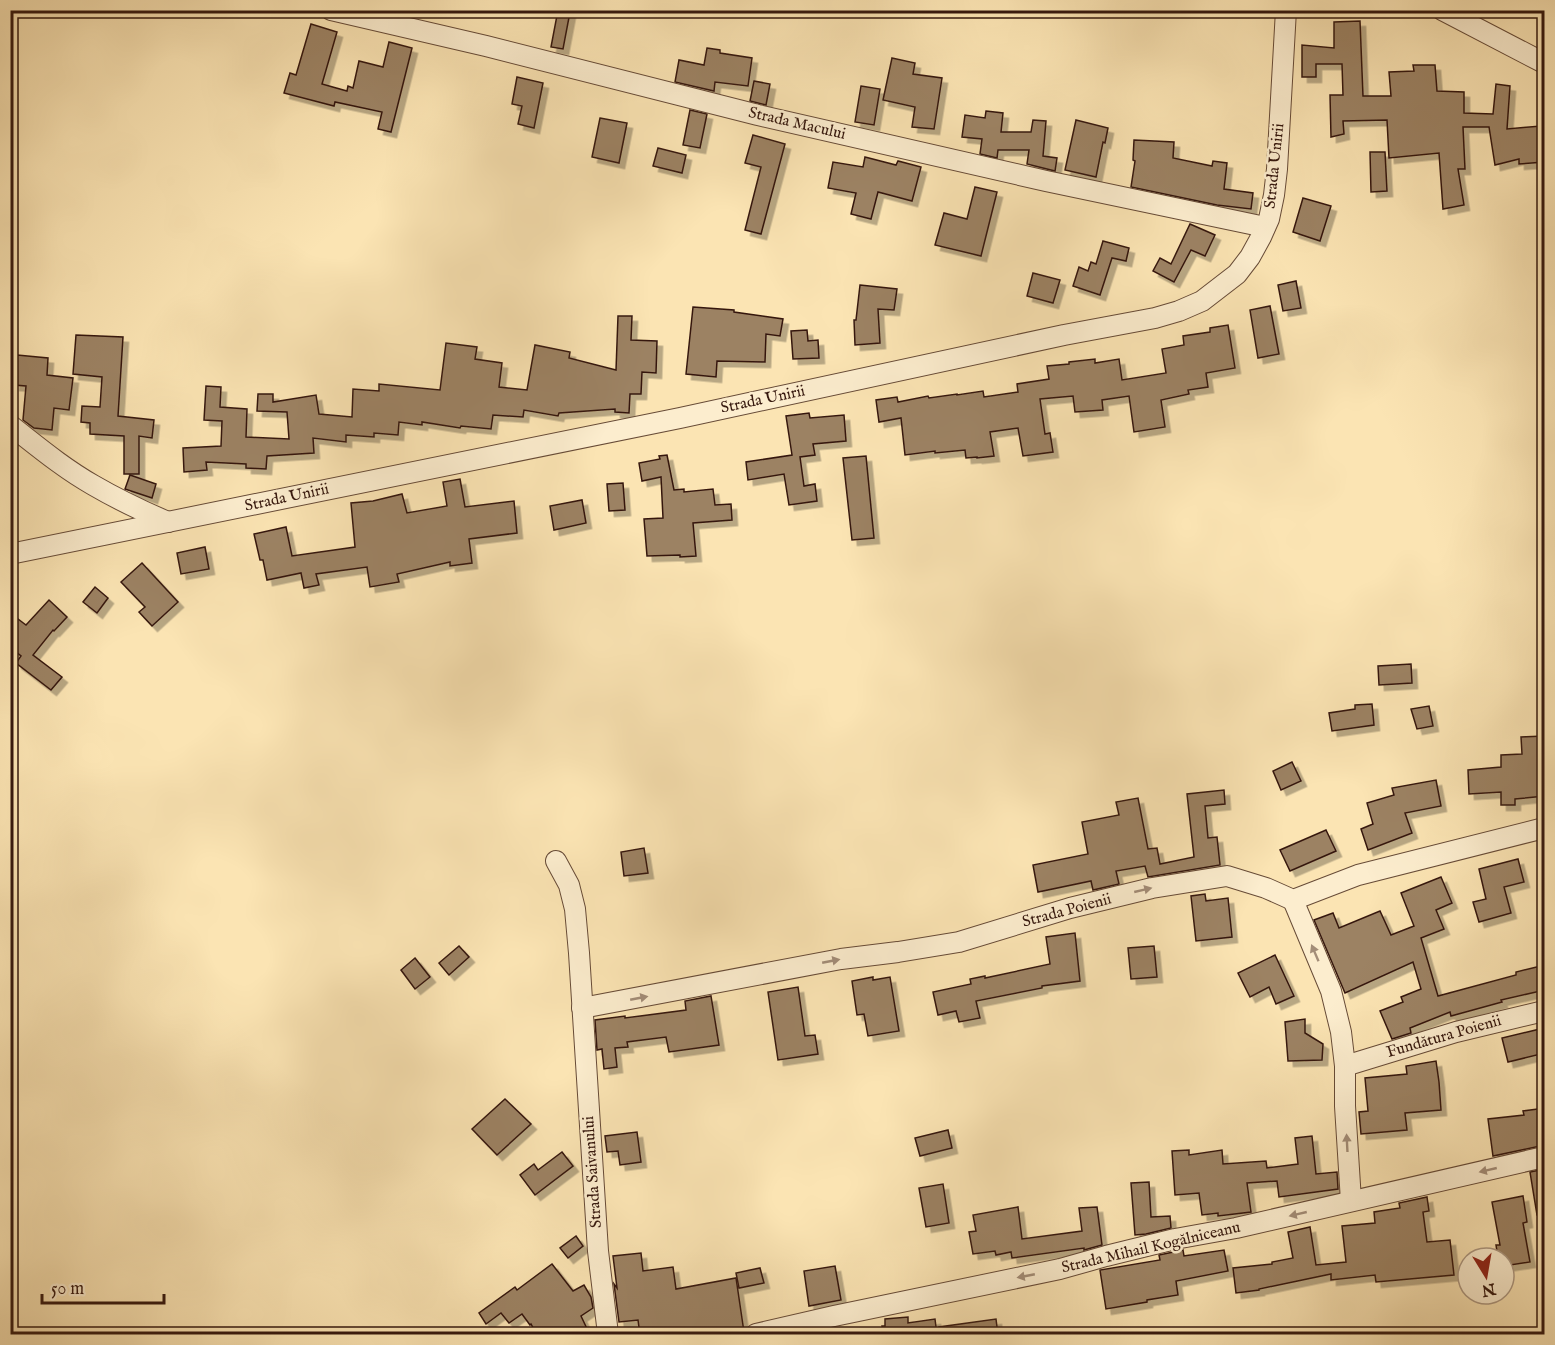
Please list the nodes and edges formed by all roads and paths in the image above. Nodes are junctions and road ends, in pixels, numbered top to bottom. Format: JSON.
{"nodes":[{"id":1,"x":331,"y":10,"type":"edge"},
{"id":2,"x":1286,"y":10,"type":"edge"},
{"id":3,"x":1442,"y":10,"type":"edge"},
{"id":4,"x":1545,"y":63,"type":"edge"},
{"id":5,"x":1265,"y":227,"type":"junction"},
{"id":6,"x":10,"y":425,"type":"edge"},
{"id":7,"x":168,"y":522,"type":"junction"},
{"id":8,"x":10,"y":554,"type":"edge"},
{"id":9,"x":1545,"y":828,"type":"edge"},
{"id":10,"x":556,"y":861,"type":"dead end"},
{"id":11,"x":1293,"y":900,"type":"junction"},
{"id":12,"x":582,"y":1008,"type":"junction"},
{"id":13,"x":1545,"y":1011,"type":"edge"},
{"id":14,"x":1345,"y":1066,"type":"junction"},
{"id":15,"x":1545,"y":1157,"type":"edge"},
{"id":16,"x":1351,"y":1201,"type":"junction"},
{"id":17,"x":609,"y":1335,"type":"edge"},
{"id":18,"x":756,"y":1335,"type":"edge"}],
"edges":[{"from":1,"to":5,"type":"street","name":"Strada Macului"},
{"from":2,"to":5,"type":"street","name":"Strada Unirii"},
{"from":3,"to":4,"type":"street"},
{"from":5,"to":7,"type":"street","name":"Strada Unirii"},
{"from":6,"to":7,"type":"street"},
{"from":7,"to":8,"type":"street","name":"Strada Unirii"},
{"from":9,"to":11,"type":"street"},
{"from":10,"to":12,"type":"street","name":"Strada Saivanului"},
{"from":12,"to":11,"type":"street","name":"Strada Poienii","one_way":true},
{"from":14,"to":11,"type":"street","one_way":true},
{"from":12,"to":17,"type":"street","name":"Strada Saivanului"},
{"from":13,"to":14,"type":"street","name":"Fundătura Poienii"},
{"from":16,"to":14,"type":"street","one_way":true},
{"from":15,"to":16,"type":"street","name":"Strada Mihail Kogălniceanu","one_way":true},
{"from":16,"to":18,"type":"street","name":"Strada Mihail Kogălniceanu","one_way":true}]}
